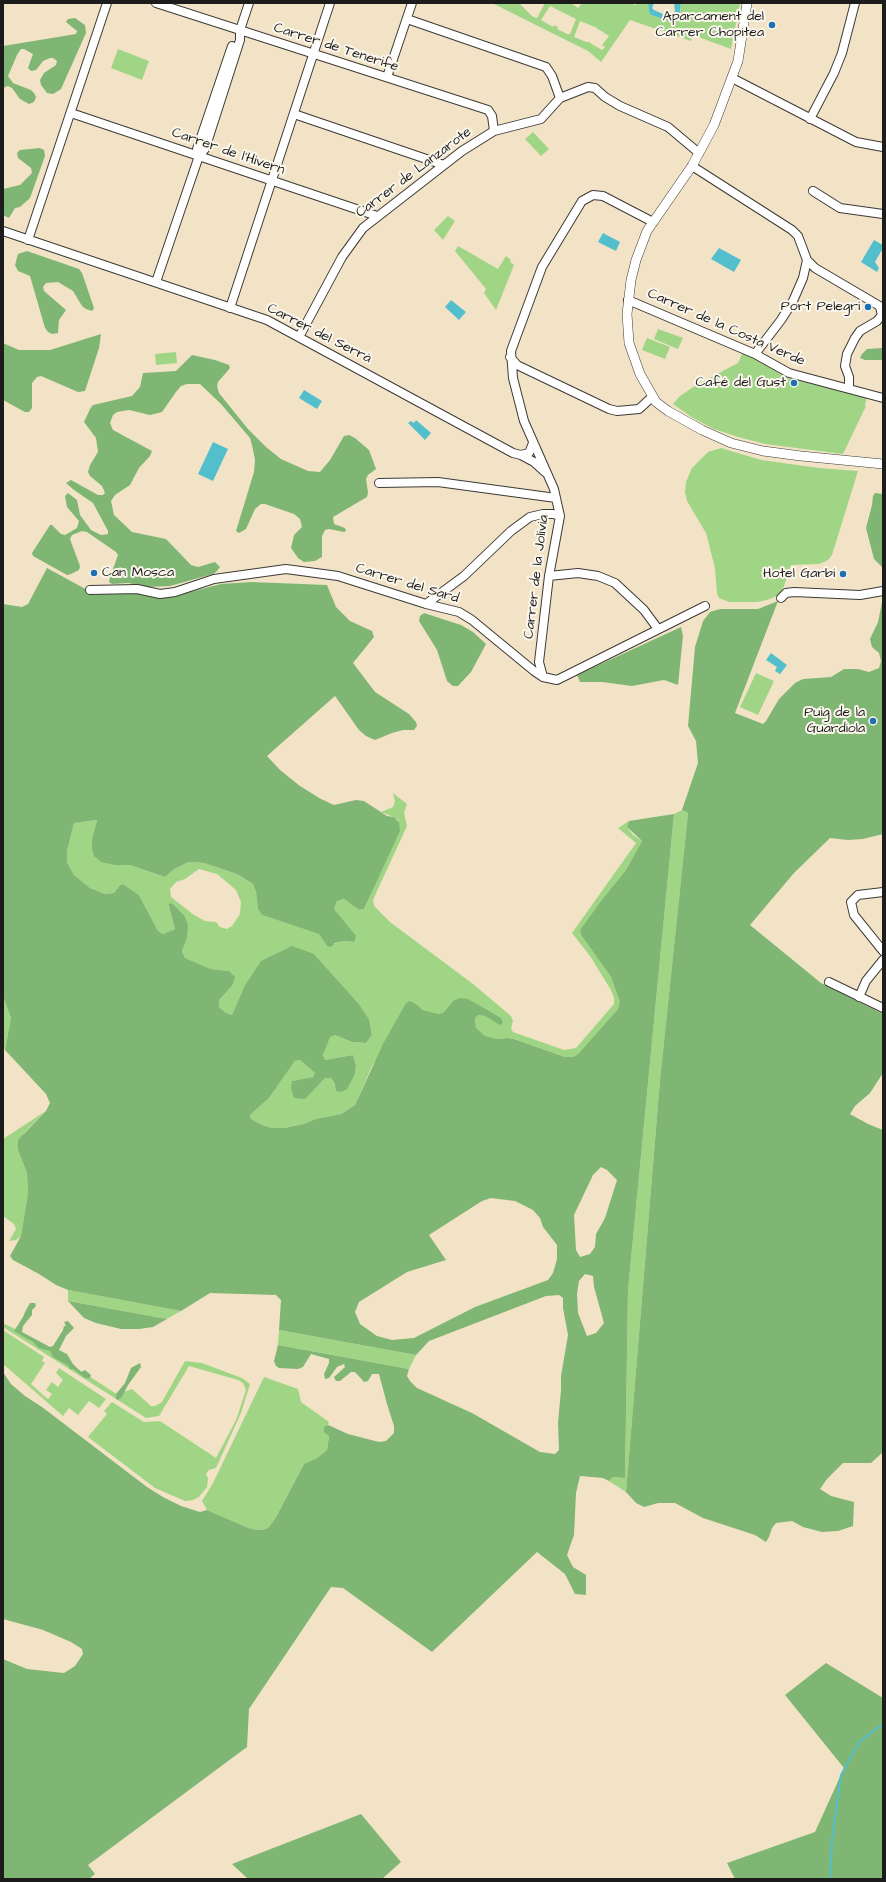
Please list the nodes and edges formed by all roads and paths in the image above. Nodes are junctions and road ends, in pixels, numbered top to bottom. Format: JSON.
{"nodes":[{"id":1,"x":107,"y":3,"type":"edge"},
{"id":2,"x":156,"y":3,"type":"edge"},
{"id":3,"x":249,"y":3,"type":"edge"},
{"id":4,"x":330,"y":3,"type":"edge"},
{"id":5,"x":412,"y":3,"type":"edge"},
{"id":6,"x":747,"y":3,"type":"edge"},
{"id":7,"x":855,"y":3,"type":"edge"},
{"id":8,"x":407,"y":19,"type":"junction"},
{"id":9,"x":240,"y":30,"type":"junction"},
{"id":10,"x":313,"y":55,"type":"junction"},
{"id":11,"x":387,"y":77,"type":"junction"},
{"id":12,"x":732,"y":78,"type":"junction"},
{"id":13,"x":560,"y":98,"type":"junction"},
{"id":14,"x":71,"y":113,"type":"junction"},
{"id":15,"x":294,"y":114,"type":"junction"},
{"id":16,"x":810,"y":119,"type":"junction"},
{"id":17,"x":494,"y":130,"type":"junction"},
{"id":18,"x":883,"y":146,"type":"edge"},
{"id":19,"x":700,"y":153,"type":"junction"},
{"id":20,"x":198,"y":156,"type":"junction"},
{"id":21,"x":444,"y":165,"type":"junction"},
{"id":22,"x":692,"y":166,"type":"junction"},
{"id":23,"x":272,"y":180,"type":"junction"},
{"id":24,"x":812,"y":191,"type":"dead end"},
{"id":25,"x":883,"y":214,"type":"edge"},
{"id":26,"x":377,"y":216,"type":"junction"},
{"id":27,"x":653,"y":222,"type":"junction"},
{"id":28,"x":3,"y":231,"type":"edge"},
{"id":29,"x":28,"y":240,"type":"junction"},
{"id":30,"x":807,"y":260,"type":"junction"},
{"id":31,"x":156,"y":282,"type":"junction"},
{"id":32,"x":628,"y":300,"type":"junction"},
{"id":33,"x":230,"y":308,"type":"junction"},
{"id":34,"x":881,"y":308,"type":"edge"},
{"id":35,"x":298,"y":337,"type":"junction"},
{"id":36,"x":755,"y":354,"type":"junction"},
{"id":37,"x":510,"y":357,"type":"junction"},
{"id":38,"x":525,"y":368,"type":"junction"},
{"id":39,"x":513,"y":378,"type":"junction"},
{"id":40,"x":849,"y":388,"type":"junction"},
{"id":41,"x":652,"y":397,"type":"junction"},
{"id":42,"x":883,"y":398,"type":"edge"},
{"id":43,"x":533,"y":443,"type":"junction"},
{"id":44,"x":521,"y":455,"type":"junction"},
{"id":45,"x":883,"y":464,"type":"edge"},
{"id":46,"x":547,"y":474,"type":"junction"},
{"id":47,"x":379,"y":483,"type":"dead end"},
{"id":48,"x":556,"y":498,"type":"junction"},
{"id":49,"x":560,"y":516,"type":"junction"},
{"id":50,"x":549,"y":576,"type":"junction"},
{"id":51,"x":90,"y":590,"type":"dead end"},
{"id":52,"x":883,"y":591,"type":"edge"},
{"id":53,"x":781,"y":598,"type":"dead end"},
{"id":54,"x":426,"y":604,"type":"junction"},
{"id":55,"x":705,"y":606,"type":"dead end"},
{"id":56,"x":658,"y":629,"type":"junction"},
{"id":57,"x":543,"y":677,"type":"junction"},
{"id":58,"x":883,"y":892,"type":"edge"},
{"id":59,"x":883,"y":951,"type":"edge"},
{"id":60,"x":883,"y":960,"type":"edge"},
{"id":61,"x":828,"y":982,"type":"dead end"},
{"id":62,"x":859,"y":997,"type":"junction"},
{"id":63,"x":883,"y":1008,"type":"edge"}],
"edges":[{"from":1,"to":14,"type":"street"},
{"from":2,"to":9,"type":"street","name":"Carrer de Tenerife"},
{"from":3,"to":9,"type":"street"},
{"from":4,"to":10,"type":"street"},
{"from":5,"to":8,"type":"street"},
{"from":6,"to":12,"type":"street"},
{"from":7,"to":16,"type":"street"},
{"from":8,"to":11,"type":"street"},
{"from":8,"to":13,"type":"street"},
{"from":9,"to":10,"type":"street","name":"Carrer de Tenerife"},
{"from":9,"to":20,"type":"street"},
{"from":10,"to":11,"type":"street","name":"Carrer de Tenerife"},
{"from":10,"to":15,"type":"street"},
{"from":11,"to":17,"type":"street","name":"Carrer de Tenerife"},
{"from":12,"to":16,"type":"street"},
{"from":12,"to":19,"type":"street"},
{"from":13,"to":17,"type":"street","name":"Carrer de Lanzarote"},
{"from":13,"to":19,"type":"street"},
{"from":14,"to":20,"type":"street","name":"Carrer de l'Hivern"},
{"from":14,"to":29,"type":"street"},
{"from":15,"to":21,"type":"street"},
{"from":15,"to":23,"type":"street"},
{"from":16,"to":18,"type":"street"},
{"from":17,"to":21,"type":"street","name":"Carrer de Lanzarote"},
{"from":19,"to":22,"type":"street"},
{"from":20,"to":23,"type":"street","name":"Carrer de l'Hivern"},
{"from":20,"to":31,"type":"street"},
{"from":21,"to":26,"type":"street","name":"Carrer de Lanzarote"},
{"from":22,"to":27,"type":"street"},
{"from":22,"to":30,"type":"street"},
{"from":23,"to":26,"type":"street","name":"Carrer de l'Hivern"},
{"from":23,"to":33,"type":"street"},
{"from":24,"to":25,"type":"street"},
{"from":26,"to":35,"type":"street","name":"Carrer de Lanzarote"},
{"from":27,"to":32,"type":"street"},
{"from":27,"to":37,"type":"street","name":"Carrer de la Jolívia"},
{"from":28,"to":29,"type":"street","name":"Carrer del Serrà"},
{"from":29,"to":31,"type":"street","name":"Carrer del Serrà"},
{"from":30,"to":34,"type":"street"},
{"from":30,"to":36,"type":"street"},
{"from":31,"to":33,"type":"street","name":"Carrer del Serrà"},
{"from":32,"to":36,"type":"street","name":"Carrer de la Costa Verde"},
{"from":32,"to":41,"type":"street"},
{"from":33,"to":35,"type":"street","name":"Carrer del Serrà"},
{"from":34,"to":40,"type":"street"},
{"from":35,"to":44,"type":"street","name":"Carrer del Serrà"},
{"from":36,"to":40,"type":"street","name":"Carrer de la Costa Verde"},
{"from":37,"to":38,"type":"street"},
{"from":37,"to":39,"type":"street","name":"Carrer de la Jolívia"},
{"from":38,"to":39,"type":"street"},
{"from":38,"to":41,"type":"street"},
{"from":39,"to":43,"type":"street","name":"Carrer de la Jolívia"},
{"from":40,"to":42,"type":"street","name":"Carrer de la Costa Verde"},
{"from":41,"to":45,"type":"street"},
{"from":43,"to":44,"type":"street"},
{"from":43,"to":46,"type":"street","name":"Carrer de la Jolívia"},
{"from":44,"to":46,"type":"street","name":"Carrer del Serrà"},
{"from":46,"to":48,"type":"street","name":"Carrer de la Jolívia"},
{"from":47,"to":48,"type":"street"},
{"from":48,"to":49,"type":"street","name":"Carrer de la Jolívia"},
{"from":49,"to":50,"type":"street","name":"Carrer de la Jolívia"},
{"from":49,"to":54,"type":"street"},
{"from":50,"to":56,"type":"street"},
{"from":50,"to":57,"type":"street","name":"Carrer de la Jolívia"},
{"from":51,"to":54,"type":"street","name":"Carrer del Sard"},
{"from":52,"to":53,"type":"street"},
{"from":54,"to":57,"type":"street","name":"Carrer del Sard"},
{"from":55,"to":56,"type":"street"},
{"from":56,"to":57,"type":"street"},
{"from":58,"to":59,"type":"street"},
{"from":60,"to":62,"type":"street"},
{"from":61,"to":62,"type":"street"},
{"from":62,"to":63,"type":"street"}]}
